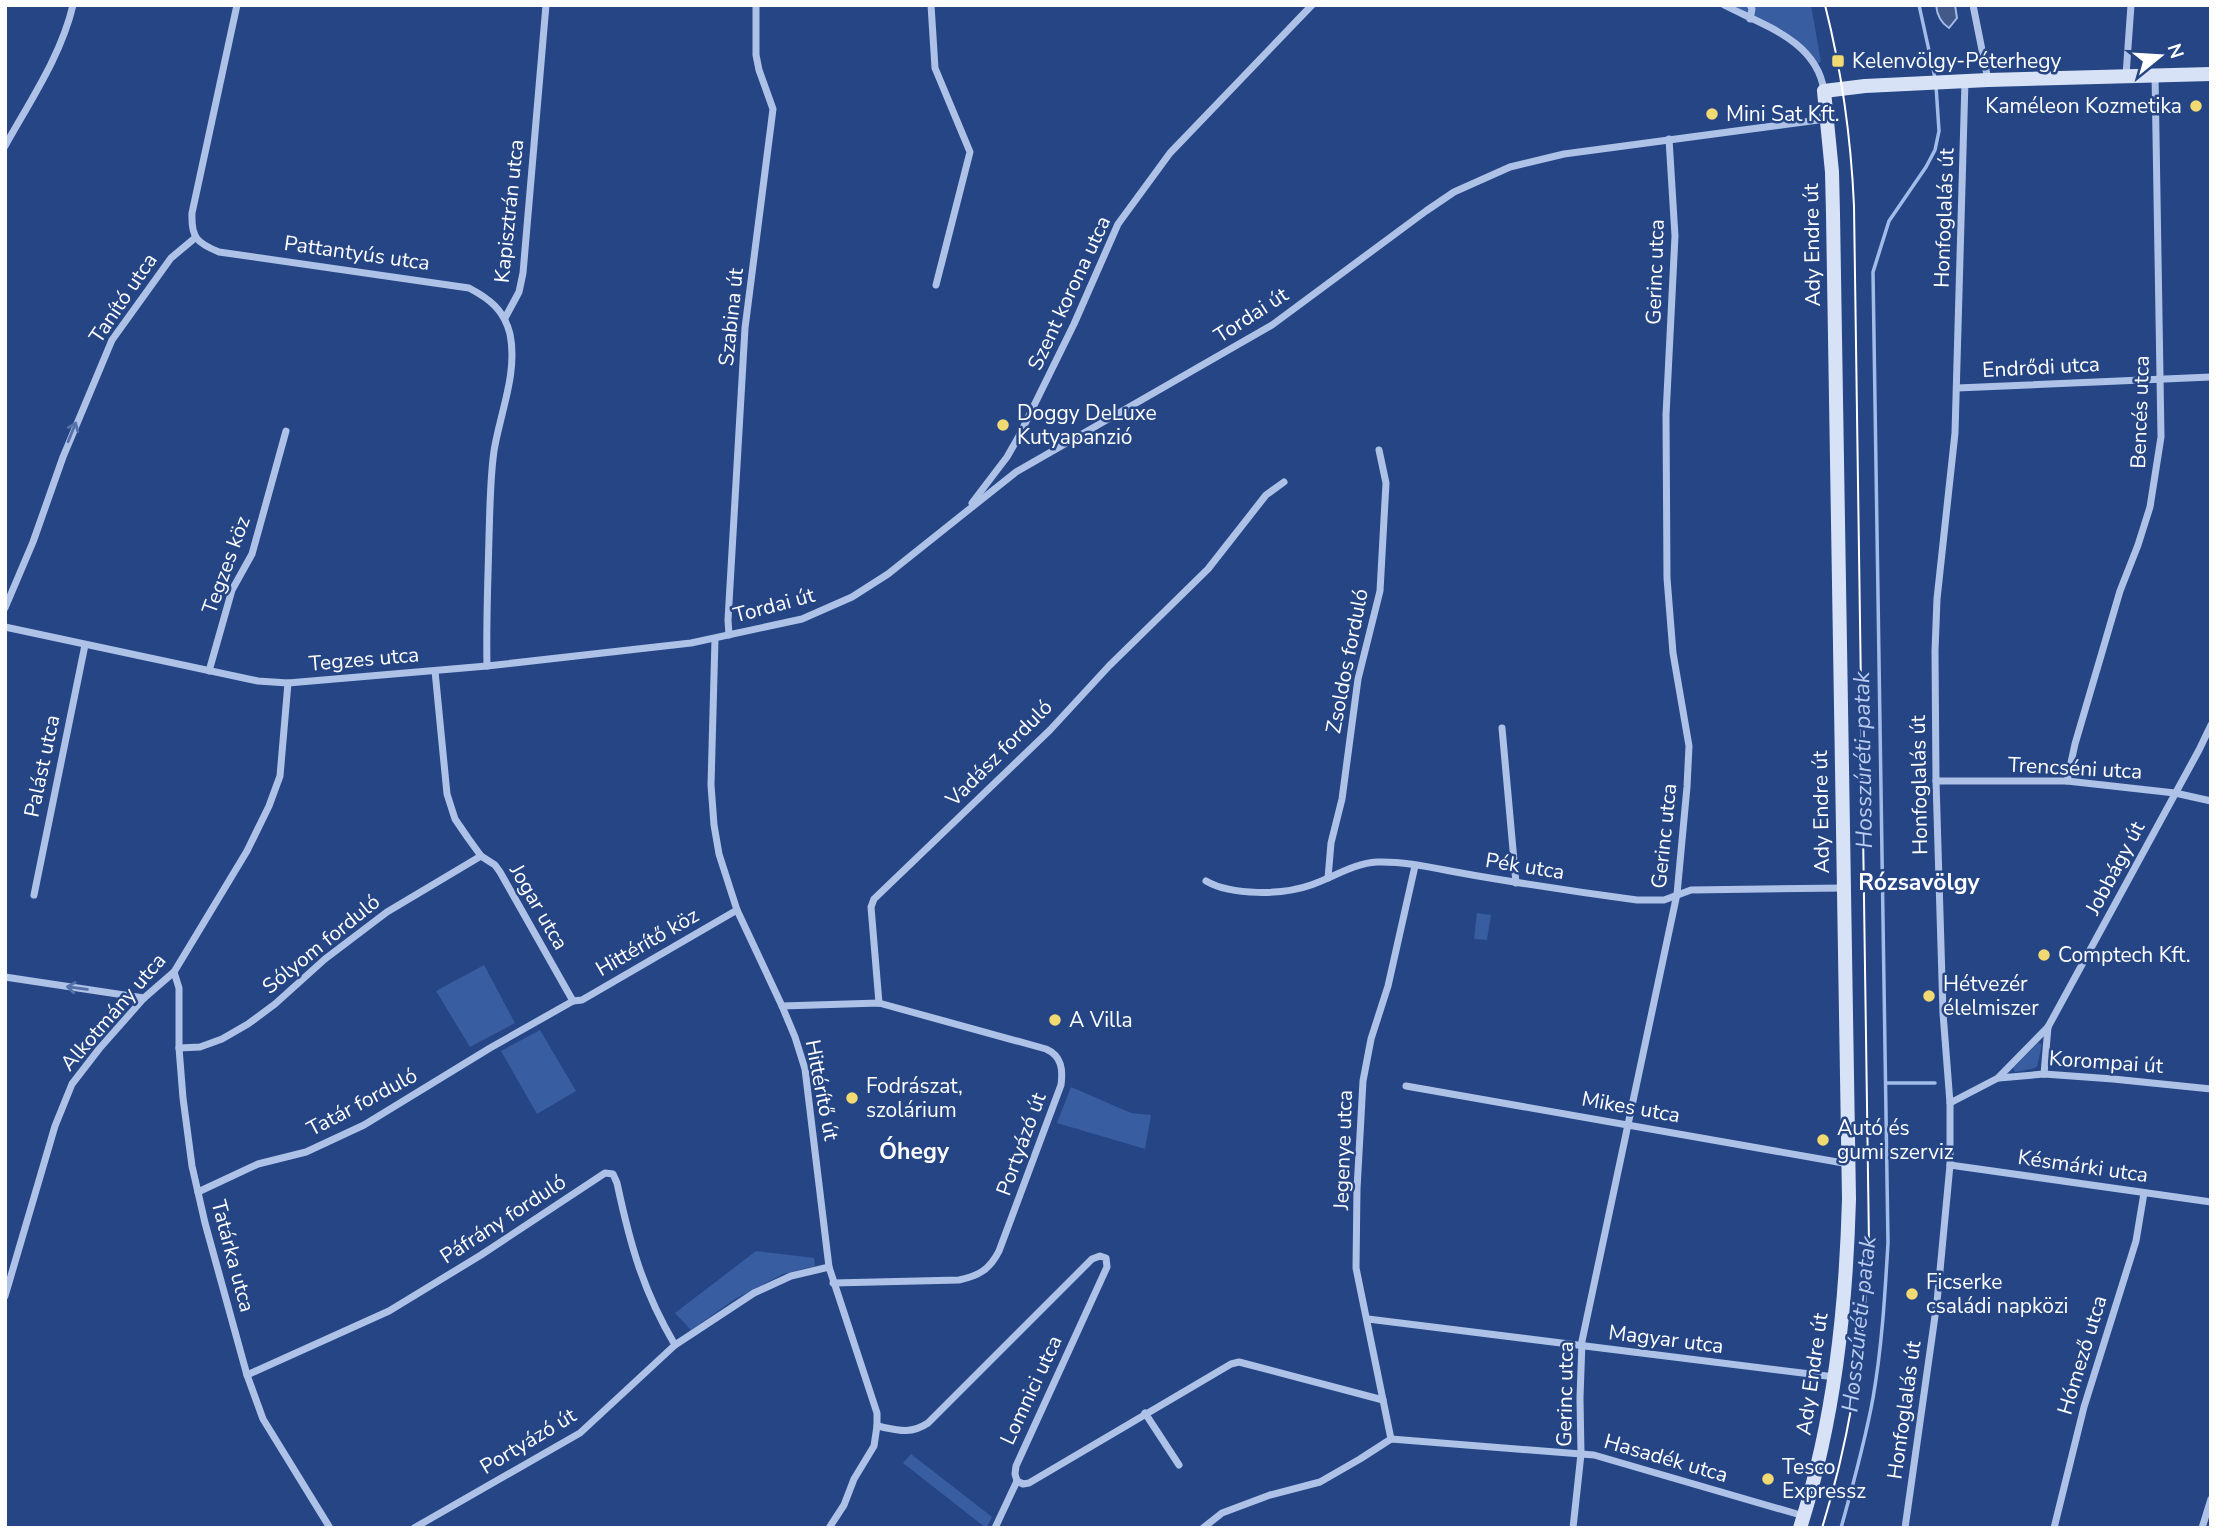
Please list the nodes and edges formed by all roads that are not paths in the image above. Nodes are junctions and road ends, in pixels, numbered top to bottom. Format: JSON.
{"nodes":[{"id":1,"x":73,"y":5,"type":"edge"},
{"id":2,"x":237,"y":5,"type":"edge"},
{"id":3,"x":546,"y":5,"type":"edge"},
{"id":4,"x":756,"y":5,"type":"edge"},
{"id":5,"x":931,"y":5,"type":"edge"},
{"id":6,"x":1312,"y":5,"type":"edge"},
{"id":7,"x":1724,"y":5,"type":"edge"},
{"id":8,"x":1749,"y":5,"type":"edge"},
{"id":9,"x":1973,"y":5,"type":"edge"},
{"id":10,"x":2131,"y":5,"type":"edge"},
{"id":11,"x":1750,"y":19,"type":"junction"},
{"id":12,"x":2211,"y":74,"type":"edge"},
{"id":13,"x":2126,"y":75,"type":"junction"},
{"id":14,"x":2155,"y":75,"type":"junction"},
{"id":15,"x":1989,"y":80,"type":"junction"},
{"id":16,"x":1965,"y":81,"type":"junction"},
{"id":17,"x":1824,"y":91,"type":"junction"},
{"id":18,"x":1826,"y":118,"type":"junction"},
{"id":19,"x":1669,"y":139,"type":"junction"},
{"id":20,"x":5,"y":146,"type":"edge"},
{"id":21,"x":195,"y":238,"type":"junction"},
{"id":22,"x":936,"y":285,"type":"dead end"},
{"id":23,"x":505,"y":318,"type":"junction"},
{"id":24,"x":2211,"y":377,"type":"edge"},
{"id":25,"x":2161,"y":379,"type":"junction"},
{"id":26,"x":1957,"y":388,"type":"junction"},
{"id":27,"x":286,"y":431,"type":"dead end"},
{"id":28,"x":1379,"y":450,"type":"dead end"},
{"id":29,"x":1284,"y":482,"type":"dead end"},
{"id":30,"x":961,"y":517,"type":"junction"},
{"id":31,"x":5,"y":608,"type":"edge"},
{"id":32,"x":5,"y":627,"type":"edge"},
{"id":33,"x":729,"y":635,"type":"junction"},
{"id":34,"x":715,"y":639,"type":"junction"},
{"id":35,"x":85,"y":645,"type":"junction"},
{"id":36,"x":487,"y":666,"type":"junction"},
{"id":37,"x":209,"y":671,"type":"junction"},
{"id":38,"x":435,"y":671,"type":"junction"},
{"id":39,"x":288,"y":682,"type":"junction"},
{"id":40,"x":2211,"y":725,"type":"edge"},
{"id":41,"x":1502,"y":728,"type":"dead end"},
{"id":42,"x":1936,"y":781,"type":"junction"},
{"id":43,"x":2067,"y":781,"type":"junction"},
{"id":44,"x":2175,"y":793,"type":"junction"},
{"id":45,"x":2211,"y":801,"type":"edge"},
{"id":46,"x":481,"y":856,"type":"junction"},
{"id":47,"x":1415,"y":866,"type":"junction"},
{"id":48,"x":1328,"y":878,"type":"junction"},
{"id":49,"x":1206,"y":881,"type":"dead end"},
{"id":50,"x":1516,"y":883,"type":"junction"},
{"id":51,"x":1844,"y":887,"type":"junction"},
{"id":52,"x":1677,"y":894,"type":"junction"},
{"id":53,"x":34,"y":895,"type":"dead end"},
{"id":54,"x":737,"y":910,"type":"junction"},
{"id":55,"x":174,"y":972,"type":"junction"},
{"id":56,"x":5,"y":977,"type":"edge"},
{"id":57,"x":144,"y":998,"type":"junction"},
{"id":58,"x":573,"y":1002,"type":"junction"},
{"id":59,"x":879,"y":1003,"type":"junction"},
{"id":60,"x":782,"y":1006,"type":"junction"},
{"id":61,"x":2048,"y":1027,"type":"junction"},
{"id":62,"x":179,"y":1048,"type":"junction"},
{"id":63,"x":2044,"y":1074,"type":"junction"},
{"id":64,"x":1998,"y":1078,"type":"junction"},
{"id":65,"x":1406,"y":1086,"type":"dead end"},
{"id":66,"x":2211,"y":1089,"type":"edge"},
{"id":67,"x":1950,"y":1103,"type":"junction"},
{"id":68,"x":1629,"y":1124,"type":"junction"},
{"id":69,"x":1849,"y":1164,"type":"junction"},
{"id":70,"x":1951,"y":1165,"type":"junction"},
{"id":71,"x":198,"y":1192,"type":"junction"},
{"id":72,"x":2144,"y":1193,"type":"junction"},
{"id":73,"x":2211,"y":1202,"type":"edge"},
{"id":74,"x":829,"y":1267,"type":"junction"},
{"id":75,"x":833,"y":1283,"type":"junction"},
{"id":76,"x":5,"y":1296,"type":"edge"},
{"id":77,"x":1368,"y":1319,"type":"junction"},
{"id":78,"x":675,"y":1345,"type":"junction"},
{"id":79,"x":1582,"y":1346,"type":"junction"},
{"id":80,"x":247,"y":1375,"type":"junction"},
{"id":81,"x":1835,"y":1378,"type":"junction"},
{"id":82,"x":1383,"y":1400,"type":"junction"},
{"id":83,"x":1145,"y":1413,"type":"junction"},
{"id":84,"x":877,"y":1426,"type":"junction"},
{"id":85,"x":1391,"y":1439,"type":"junction"},
{"id":86,"x":1581,"y":1454,"type":"junction"},
{"id":87,"x":1179,"y":1465,"type":"dead end"},
{"id":88,"x":1017,"y":1481,"type":"junction"},
{"id":89,"x":2211,"y":1499,"type":"edge"},
{"id":90,"x":1802,"y":1522,"type":"edge"},
{"id":91,"x":330,"y":1528,"type":"edge"},
{"id":92,"x":414,"y":1528,"type":"edge"},
{"id":93,"x":829,"y":1528,"type":"edge"},
{"id":94,"x":995,"y":1528,"type":"edge"},
{"id":95,"x":1203,"y":1528,"type":"edge"},
{"id":96,"x":1573,"y":1528,"type":"edge"},
{"id":97,"x":1905,"y":1528,"type":"edge"},
{"id":98,"x":2054,"y":1528,"type":"edge"},
{"id":99,"x":2202,"y":1528,"type":"edge"}],
"edges":[{"from":1,"to":20,"type":"street"},
{"from":2,"to":21,"type":"street"},
{"from":3,"to":23,"type":"street","name":"Kapisztrán utca"},
{"from":4,"to":33,"type":"street","name":"Szabina út"},
{"from":5,"to":22,"type":"street"},
{"from":6,"to":30,"type":"street","name":"Szent korona utca"},
{"from":7,"to":11,"type":"street"},
{"from":8,"to":11,"type":"street"},
{"from":9,"to":15,"type":"street"},
{"from":10,"to":13,"type":"street"},
{"from":11,"to":17,"type":"street"},
{"from":12,"to":14,"type":"street"},
{"from":13,"to":14,"type":"street"},
{"from":13,"to":15,"type":"street"},
{"from":14,"to":25,"type":"street","name":"Bencés utca"},
{"from":15,"to":16,"type":"street"},
{"from":16,"to":17,"type":"street"},
{"from":16,"to":26,"type":"street","name":"Honfoglalás út"},
{"from":17,"to":18,"type":"street","name":"Ady Endre út"},
{"from":18,"to":19,"type":"street","name":"Tordai út"},
{"from":18,"to":51,"type":"street","name":"Ady Endre út"},
{"from":19,"to":30,"type":"street","name":"Tordai út"},
{"from":19,"to":52,"type":"street","name":"Gerinc utca"},
{"from":21,"to":23,"type":"street","name":"Pattantyús utca"},
{"from":31,"to":21,"type":"street","name":"Tanító utca","one_way":true},
{"from":23,"to":36,"type":"street"},
{"from":24,"to":25,"type":"street","name":"Endrődi utca"},
{"from":25,"to":26,"type":"street","name":"Endrődi utca"},
{"from":25,"to":43,"type":"street","name":"Bencés utca"},
{"from":26,"to":42,"type":"street","name":"Honfoglalás út"},
{"from":27,"to":37,"type":"street","name":"Tegzes köz"},
{"from":28,"to":48,"type":"street","name":"Zsoldos forduló"},
{"from":29,"to":59,"type":"street","name":"Vadász forduló"},
{"from":30,"to":33,"type":"street","name":"Tordai út"},
{"from":32,"to":35,"type":"street","name":"Tegzes utca"},
{"from":33,"to":34,"type":"street","name":"Tegzes utca"},
{"from":34,"to":36,"type":"street","name":"Tegzes utca"},
{"from":34,"to":54,"type":"street","name":"Hittérítő út"},
{"from":35,"to":37,"type":"street","name":"Tegzes utca"},
{"from":35,"to":53,"type":"street","name":"Palást utca"},
{"from":36,"to":38,"type":"street","name":"Tegzes utca"},
{"from":37,"to":39,"type":"street","name":"Tegzes utca"},
{"from":38,"to":39,"type":"street","name":"Tegzes utca"},
{"from":38,"to":46,"type":"street","name":"Jogar utca"},
{"from":39,"to":55,"type":"street","name":"Alkotmány utca"},
{"from":40,"to":44,"type":"street","name":"Jobbágy út"},
{"from":41,"to":50,"type":"street"},
{"from":42,"to":43,"type":"street","name":"Trencséni utca"},
{"from":42,"to":67,"type":"street","name":"Honfoglalás út"},
{"from":43,"to":44,"type":"street","name":"Trencséni utca"},
{"from":44,"to":45,"type":"street","name":"Trencséni utca"},
{"from":44,"to":61,"type":"street","name":"Jobbágy út"},
{"from":46,"to":58,"type":"street","name":"Jogar utca"},
{"from":46,"to":62,"type":"street","name":"Sólyom forduló"},
{"from":47,"to":48,"type":"street","name":"Pék utca"},
{"from":47,"to":50,"type":"street","name":"Pék utca"},
{"from":47,"to":77,"type":"street","name":"Jegenye utca"},
{"from":48,"to":49,"type":"street","name":"Pék utca"},
{"from":50,"to":52,"type":"street","name":"Pék utca"},
{"from":51,"to":52,"type":"street","name":"Pék utca"},
{"from":51,"to":69,"type":"street","name":"Ady Endre út"},
{"from":52,"to":68,"type":"street","name":"Gerinc utca"},
{"from":54,"to":58,"type":"street","name":"Hittérítő köz"},
{"from":54,"to":60,"type":"street","name":"Hittérítő út"},
{"from":55,"to":57,"type":"street","name":"Alkotmány utca"},
{"from":55,"to":62,"type":"street","name":"Tatárka utca"},
{"from":57,"to":56,"type":"street","one_way":true},
{"from":57,"to":76,"type":"street","name":"Alkotmány utca"},
{"from":58,"to":71,"type":"street","name":"Tatár forduló"},
{"from":59,"to":60,"type":"street"},
{"from":59,"to":75,"type":"street","name":"Portyázó út"},
{"from":60,"to":74,"type":"street","name":"Hittérítő út"},
{"from":61,"to":63,"type":"street","name":"Jobbágy út"},
{"from":61,"to":64,"type":"street","name":"Jobbágy út"},
{"from":62,"to":71,"type":"street","name":"Tatárka utca"},
{"from":63,"to":64,"type":"street","name":"Korompai út"},
{"from":63,"to":66,"type":"street","name":"Korompai út"},
{"from":64,"to":67,"type":"street","name":"Jobbágy út"},
{"from":65,"to":68,"type":"street","name":"Mikes utca"},
{"from":67,"to":70,"type":"street","name":"Honfoglalás út"},
{"from":68,"to":69,"type":"street","name":"Mikes utca"},
{"from":68,"to":79,"type":"street","name":"Gerinc utca"},
{"from":69,"to":81,"type":"street","name":"Ady Endre út"},
{"from":70,"to":72,"type":"street","name":"Késmárki utca"},
{"from":70,"to":97,"type":"street","name":"Honfoglalás út"},
{"from":71,"to":80,"type":"street","name":"Tatárka utca"},
{"from":72,"to":73,"type":"street","name":"Késmárki utca"},
{"from":72,"to":98,"type":"street","name":"Hómező utca"},
{"from":74,"to":75,"type":"street","name":"Hittérítő út"},
{"from":74,"to":78,"type":"street","name":"Portyázó út"},
{"from":75,"to":84,"type":"street","name":"Hittérítő út"},
{"from":77,"to":79,"type":"street","name":"Magyar utca"},
{"from":77,"to":82,"type":"street","name":"Jegenye utca"},
{"from":78,"to":80,"type":"street","name":"Páfrány forduló"},
{"from":78,"to":92,"type":"street","name":"Portyázó út"},
{"from":79,"to":81,"type":"street","name":"Magyar utca"},
{"from":79,"to":86,"type":"street","name":"Gerinc utca"},
{"from":80,"to":91,"type":"street","name":"Tatárka utca"},
{"from":81,"to":90,"type":"street","name":"Ady Endre út"},
{"from":82,"to":83,"type":"street"},
{"from":82,"to":85,"type":"street","name":"Jegenye utca"},
{"from":83,"to":87,"type":"street"},
{"from":83,"to":88,"type":"street"},
{"from":84,"to":88,"type":"street","name":"Lomnici utca"},
{"from":84,"to":93,"type":"street","name":"Hittérítő út"},
{"from":85,"to":86,"type":"street","name":"Hasadék utca"},
{"from":85,"to":95,"type":"street"},
{"from":86,"to":90,"type":"street","name":"Hasadék utca"},
{"from":86,"to":96,"type":"street","name":"Gerinc utca"},
{"from":88,"to":94,"type":"street"},
{"from":89,"to":99,"type":"street"}]}
